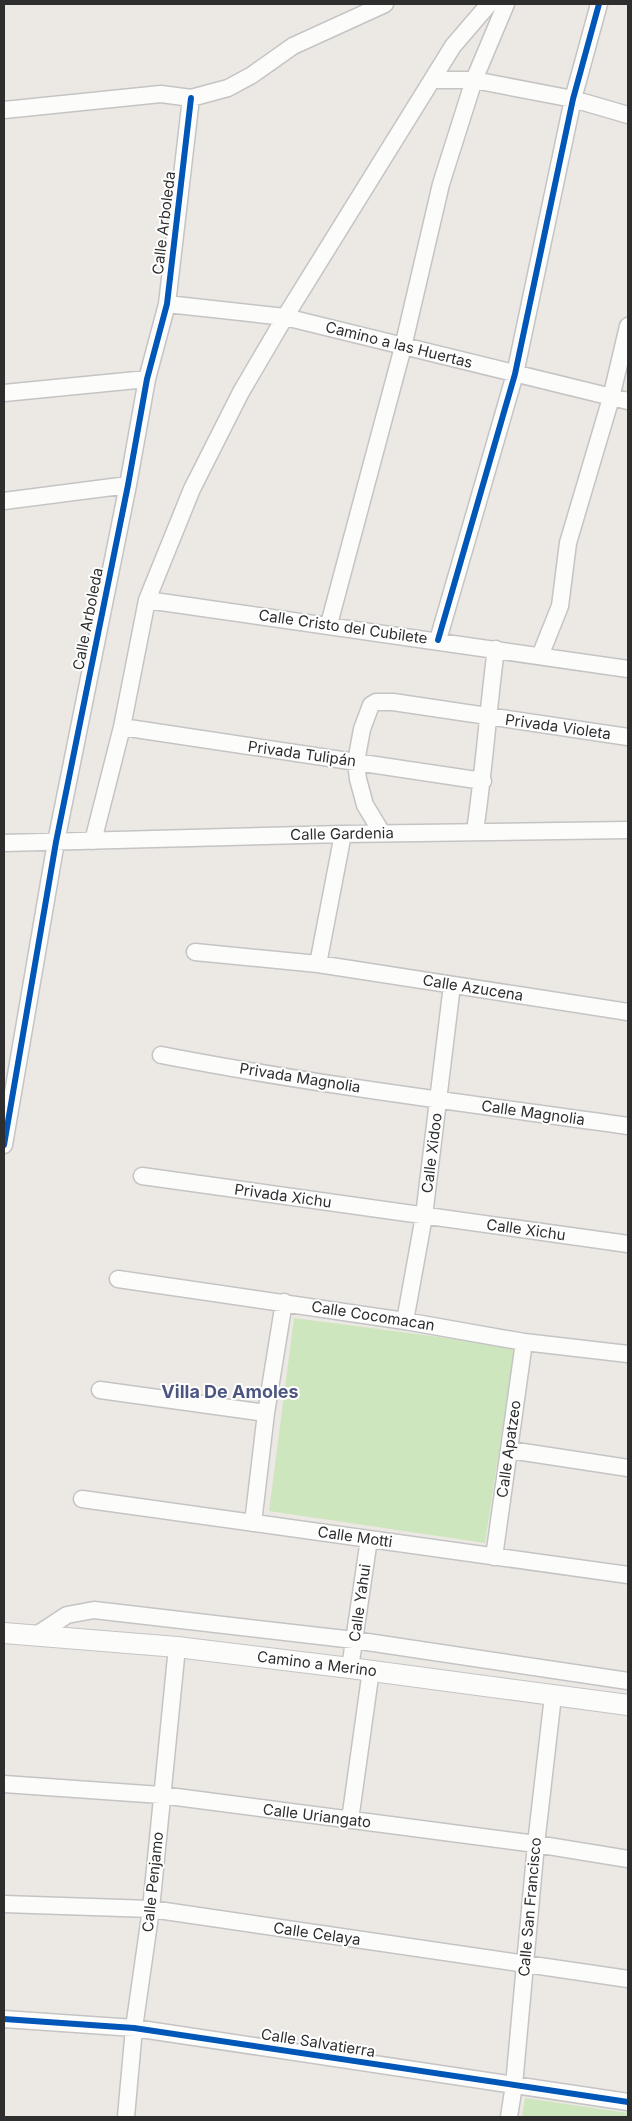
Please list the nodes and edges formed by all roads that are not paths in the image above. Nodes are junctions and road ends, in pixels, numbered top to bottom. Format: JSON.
{"nodes":[{"id":1,"x":385,"y":4,"type":"edge"},
{"id":2,"x":488,"y":4,"type":"edge"},
{"id":3,"x":506,"y":4,"type":"edge"},
{"id":4,"x":599,"y":4,"type":"edge"},
{"id":5,"x":433,"y":80,"type":"junction"},
{"id":6,"x":474,"y":80,"type":"junction"},
{"id":7,"x":192,"y":98,"type":"junction"},
{"id":8,"x":573,"y":99,"type":"junction"},
{"id":9,"x":4,"y":110,"type":"edge"},
{"id":10,"x":628,"y":116,"type":"edge"},
{"id":11,"x":167,"y":304,"type":"junction"},
{"id":12,"x":285,"y":317,"type":"junction"},
{"id":13,"x":628,"y":326,"type":"edge"},
{"id":14,"x":403,"y":347,"type":"junction"},
{"id":15,"x":515,"y":374,"type":"junction"},
{"id":16,"x":147,"y":379,"type":"junction"},
{"id":17,"x":4,"y":393,"type":"edge"},
{"id":18,"x":611,"y":398,"type":"junction"},
{"id":19,"x":628,"y":402,"type":"edge"},
{"id":20,"x":128,"y":485,"type":"junction"},
{"id":21,"x":4,"y":501,"type":"edge"},
{"id":22,"x":147,"y":600,"type":"junction"},
{"id":23,"x":329,"y":624,"type":"junction"},
{"id":24,"x":438,"y":640,"type":"junction"},
{"id":25,"x":496,"y":648,"type":"junction"},
{"id":26,"x":540,"y":656,"type":"junction"},
{"id":27,"x":628,"y":669,"type":"edge"},
{"id":28,"x":487,"y":717,"type":"junction"},
{"id":29,"x":122,"y":727,"type":"junction"},
{"id":30,"x":628,"y":737,"type":"edge"},
{"id":31,"x":356,"y":762,"type":"junction"},
{"id":32,"x":483,"y":781,"type":"junction"},
{"id":33,"x":628,"y":830,"type":"edge"},
{"id":34,"x":475,"y":831,"type":"junction"},
{"id":35,"x":382,"y":833,"type":"junction"},
{"id":36,"x":342,"y":834,"type":"junction"},
{"id":37,"x":93,"y":841,"type":"junction"},
{"id":38,"x":56,"y":842,"type":"junction"},
{"id":39,"x":4,"y":843,"type":"edge"},
{"id":40,"x":194,"y":952,"type":"dead end"},
{"id":41,"x":318,"y":964,"type":"junction"},
{"id":42,"x":452,"y":985,"type":"junction"},
{"id":43,"x":628,"y":1012,"type":"edge"},
{"id":44,"x":161,"y":1054,"type":"dead end"},
{"id":45,"x":438,"y":1100,"type":"junction"},
{"id":46,"x":628,"y":1126,"type":"edge"},
{"id":47,"x":4,"y":1145,"type":"edge"},
{"id":48,"x":142,"y":1176,"type":"dead end"},
{"id":49,"x":424,"y":1216,"type":"junction"},
{"id":50,"x":628,"y":1244,"type":"edge"},
{"id":51,"x":118,"y":1279,"type":"dead end"},
{"id":52,"x":284,"y":1302,"type":"junction"},
{"id":53,"x":405,"y":1320,"type":"junction"},
{"id":54,"x":524,"y":1342,"type":"junction"},
{"id":55,"x":628,"y":1354,"type":"edge"},
{"id":56,"x":100,"y":1390,"type":"dead end"},
{"id":57,"x":266,"y":1413,"type":"junction"},
{"id":58,"x":510,"y":1450,"type":"junction"},
{"id":59,"x":628,"y":1468,"type":"edge"},
{"id":60,"x":82,"y":1499,"type":"dead end"},
{"id":61,"x":253,"y":1523,"type":"junction"},
{"id":62,"x":369,"y":1539,"type":"junction"},
{"id":63,"x":494,"y":1557,"type":"junction"},
{"id":64,"x":628,"y":1574,"type":"edge"},
{"id":65,"x":4,"y":1633,"type":"edge"},
{"id":66,"x":35,"y":1636,"type":"junction"},
{"id":67,"x":354,"y":1640,"type":"junction"},
{"id":68,"x":177,"y":1647,"type":"junction"},
{"id":69,"x":350,"y":1668,"type":"junction"},
{"id":70,"x":371,"y":1670,"type":"junction"},
{"id":71,"x":628,"y":1681,"type":"edge"},
{"id":72,"x":553,"y":1696,"type":"junction"},
{"id":73,"x":628,"y":1705,"type":"edge"},
{"id":74,"x":4,"y":1784,"type":"edge"},
{"id":75,"x":161,"y":1795,"type":"junction"},
{"id":76,"x":350,"y":1820,"type":"junction"},
{"id":77,"x":536,"y":1844,"type":"junction"},
{"id":78,"x":628,"y":1859,"type":"edge"},
{"id":79,"x":4,"y":1904,"type":"edge"},
{"id":80,"x":151,"y":1909,"type":"junction"},
{"id":81,"x":525,"y":1964,"type":"junction"},
{"id":82,"x":628,"y":1979,"type":"edge"},
{"id":83,"x":4,"y":2019,"type":"edge"},
{"id":84,"x":134,"y":2028,"type":"junction"},
{"id":85,"x":514,"y":2085,"type":"junction"},
{"id":86,"x":628,"y":2102,"type":"edge"},
{"id":87,"x":126,"y":2117,"type":"edge"},
{"id":88,"x":509,"y":2117,"type":"edge"}],
"edges":[{"from":1,"to":7,"type":"street"},
{"from":2,"to":5,"type":"street"},
{"from":3,"to":6,"type":"street"},
{"from":4,"to":8,"type":"street"},
{"from":5,"to":6,"type":"street"},
{"from":5,"to":12,"type":"street"},
{"from":6,"to":8,"type":"street"},
{"from":6,"to":14,"type":"street"},
{"from":7,"to":9,"type":"street"},
{"from":7,"to":11,"type":"street","name":"Calle Arboleda"},
{"from":8,"to":10,"type":"street"},
{"from":8,"to":15,"type":"street"},
{"from":11,"to":12,"type":"street","name":"Camino a las Huertas"},
{"from":11,"to":16,"type":"street","name":"Calle Arboleda"},
{"from":12,"to":14,"type":"street","name":"Camino a las Huertas"},
{"from":12,"to":22,"type":"street"},
{"from":13,"to":18,"type":"street"},
{"from":14,"to":15,"type":"street","name":"Camino a las Huertas"},
{"from":14,"to":23,"type":"street"},
{"from":15,"to":18,"type":"street","name":"Camino a las Huertas"},
{"from":15,"to":24,"type":"street"},
{"from":16,"to":17,"type":"street"},
{"from":16,"to":20,"type":"street","name":"Calle Arboleda"},
{"from":18,"to":19,"type":"street","name":"Camino a las Huertas"},
{"from":18,"to":26,"type":"street"},
{"from":20,"to":21,"type":"street"},
{"from":20,"to":38,"type":"street","name":"Calle Arboleda"},
{"from":22,"to":23,"type":"street","name":"Calle Cristo del Cubilete"},
{"from":22,"to":29,"type":"street"},
{"from":23,"to":24,"type":"street","name":"Calle Cristo del Cubilete"},
{"from":24,"to":25,"type":"street","name":"Calle Cristo del Cubilete"},
{"from":25,"to":26,"type":"street","name":"Calle Cristo del Cubilete"},
{"from":25,"to":28,"type":"street","name":"Privada Violeta"},
{"from":26,"to":27,"type":"street","name":"Calle Cristo del Cubilete"},
{"from":28,"to":30,"type":"street","name":"Privada Violeta"},
{"from":28,"to":31,"type":"street","name":"Privada Violeta"},
{"from":28,"to":32,"type":"street","name":"Privada Violeta"},
{"from":29,"to":31,"type":"street","name":"Privada Tulipán"},
{"from":29,"to":37,"type":"street"},
{"from":31,"to":32,"type":"street","name":"Privada Tulipán"},
{"from":31,"to":35,"type":"street"},
{"from":32,"to":34,"type":"street","name":"Privada Violeta"},
{"from":33,"to":34,"type":"street","name":"Calle Gardenia"},
{"from":34,"to":35,"type":"street","name":"Calle Gardenia"},
{"from":35,"to":36,"type":"street","name":"Calle Gardenia"},
{"from":36,"to":37,"type":"street","name":"Calle Gardenia"},
{"from":36,"to":41,"type":"street"},
{"from":37,"to":38,"type":"street","name":"Calle Gardenia"},
{"from":38,"to":39,"type":"street","name":"Calle Gardenia"},
{"from":38,"to":47,"type":"street","name":"Calle Arboleda"},
{"from":40,"to":41,"type":"street","name":"Calle Azucena"},
{"from":41,"to":42,"type":"street","name":"Calle Azucena"},
{"from":42,"to":43,"type":"street","name":"Calle Azucena"},
{"from":42,"to":45,"type":"street","name":"Calle Xidoo"},
{"from":44,"to":45,"type":"street","name":"Privada Magnolia"},
{"from":45,"to":46,"type":"street","name":"Calle Magnolia"},
{"from":45,"to":49,"type":"street","name":"Calle Xidoo"},
{"from":48,"to":49,"type":"street","name":"Privada Xichu"},
{"from":49,"to":50,"type":"street","name":"Calle Xichu"},
{"from":49,"to":53,"type":"street","name":"Calle Xidoo"},
{"from":51,"to":52,"type":"street","name":"Calle Cocomacan"},
{"from":52,"to":53,"type":"street","name":"Calle Cocomacan"},
{"from":52,"to":57,"type":"street"},
{"from":53,"to":54,"type":"street","name":"Calle Cocomacan"},
{"from":54,"to":55,"type":"street","name":"Calle Cocomacan"},
{"from":54,"to":58,"type":"street","name":"Calle Apatzeo"},
{"from":56,"to":57,"type":"street"},
{"from":57,"to":61,"type":"street"},
{"from":58,"to":59,"type":"street"},
{"from":58,"to":63,"type":"street","name":"Calle Apatzeo"},
{"from":60,"to":61,"type":"street","name":"Calle Motti"},
{"from":61,"to":62,"type":"street","name":"Calle Motti"},
{"from":62,"to":63,"type":"street","name":"Calle Motti"},
{"from":62,"to":67,"type":"street","name":"Calle Yahui"},
{"from":63,"to":64,"type":"street","name":"Calle Motti"},
{"from":65,"to":66,"type":"street","name":"Camino a Merino"},
{"from":66,"to":67,"type":"street"},
{"from":66,"to":68,"type":"street","name":"Camino a Merino"},
{"from":67,"to":69,"type":"street","name":"Calle Yahui"},
{"from":67,"to":71,"type":"street"},
{"from":68,"to":69,"type":"street","name":"Camino a Merino"},
{"from":68,"to":75,"type":"street","name":"Calle Penjamo"},
{"from":69,"to":70,"type":"street","name":"Camino a Merino"},
{"from":70,"to":72,"type":"street","name":"Camino a Merino"},
{"from":70,"to":76,"type":"street"},
{"from":72,"to":73,"type":"street","name":"Camino a Merino"},
{"from":72,"to":77,"type":"street","name":"Calle San Francisco"},
{"from":74,"to":75,"type":"street","name":"Calle Uriangato"},
{"from":75,"to":76,"type":"street","name":"Calle Uriangato"},
{"from":75,"to":80,"type":"street","name":"Calle Penjamo"},
{"from":76,"to":77,"type":"street","name":"Calle Uriangato"},
{"from":77,"to":78,"type":"street","name":"Calle Uriangato"},
{"from":77,"to":81,"type":"street","name":"Calle San Francisco"},
{"from":79,"to":80,"type":"street","name":"Calle Celaya"},
{"from":80,"to":81,"type":"street","name":"Calle Celaya"},
{"from":80,"to":84,"type":"street","name":"Calle Penjamo"},
{"from":81,"to":82,"type":"street","name":"Calle Celaya"},
{"from":81,"to":85,"type":"street","name":"Calle San Francisco"},
{"from":83,"to":84,"type":"street","name":"Calle Salvatierra"},
{"from":84,"to":85,"type":"street","name":"Calle Salvatierra"},
{"from":84,"to":87,"type":"street","name":"Calle Penjamo"},
{"from":85,"to":86,"type":"street","name":"Calle Salvatierra"},
{"from":85,"to":88,"type":"street","name":"Calle San Francisco"}]}
